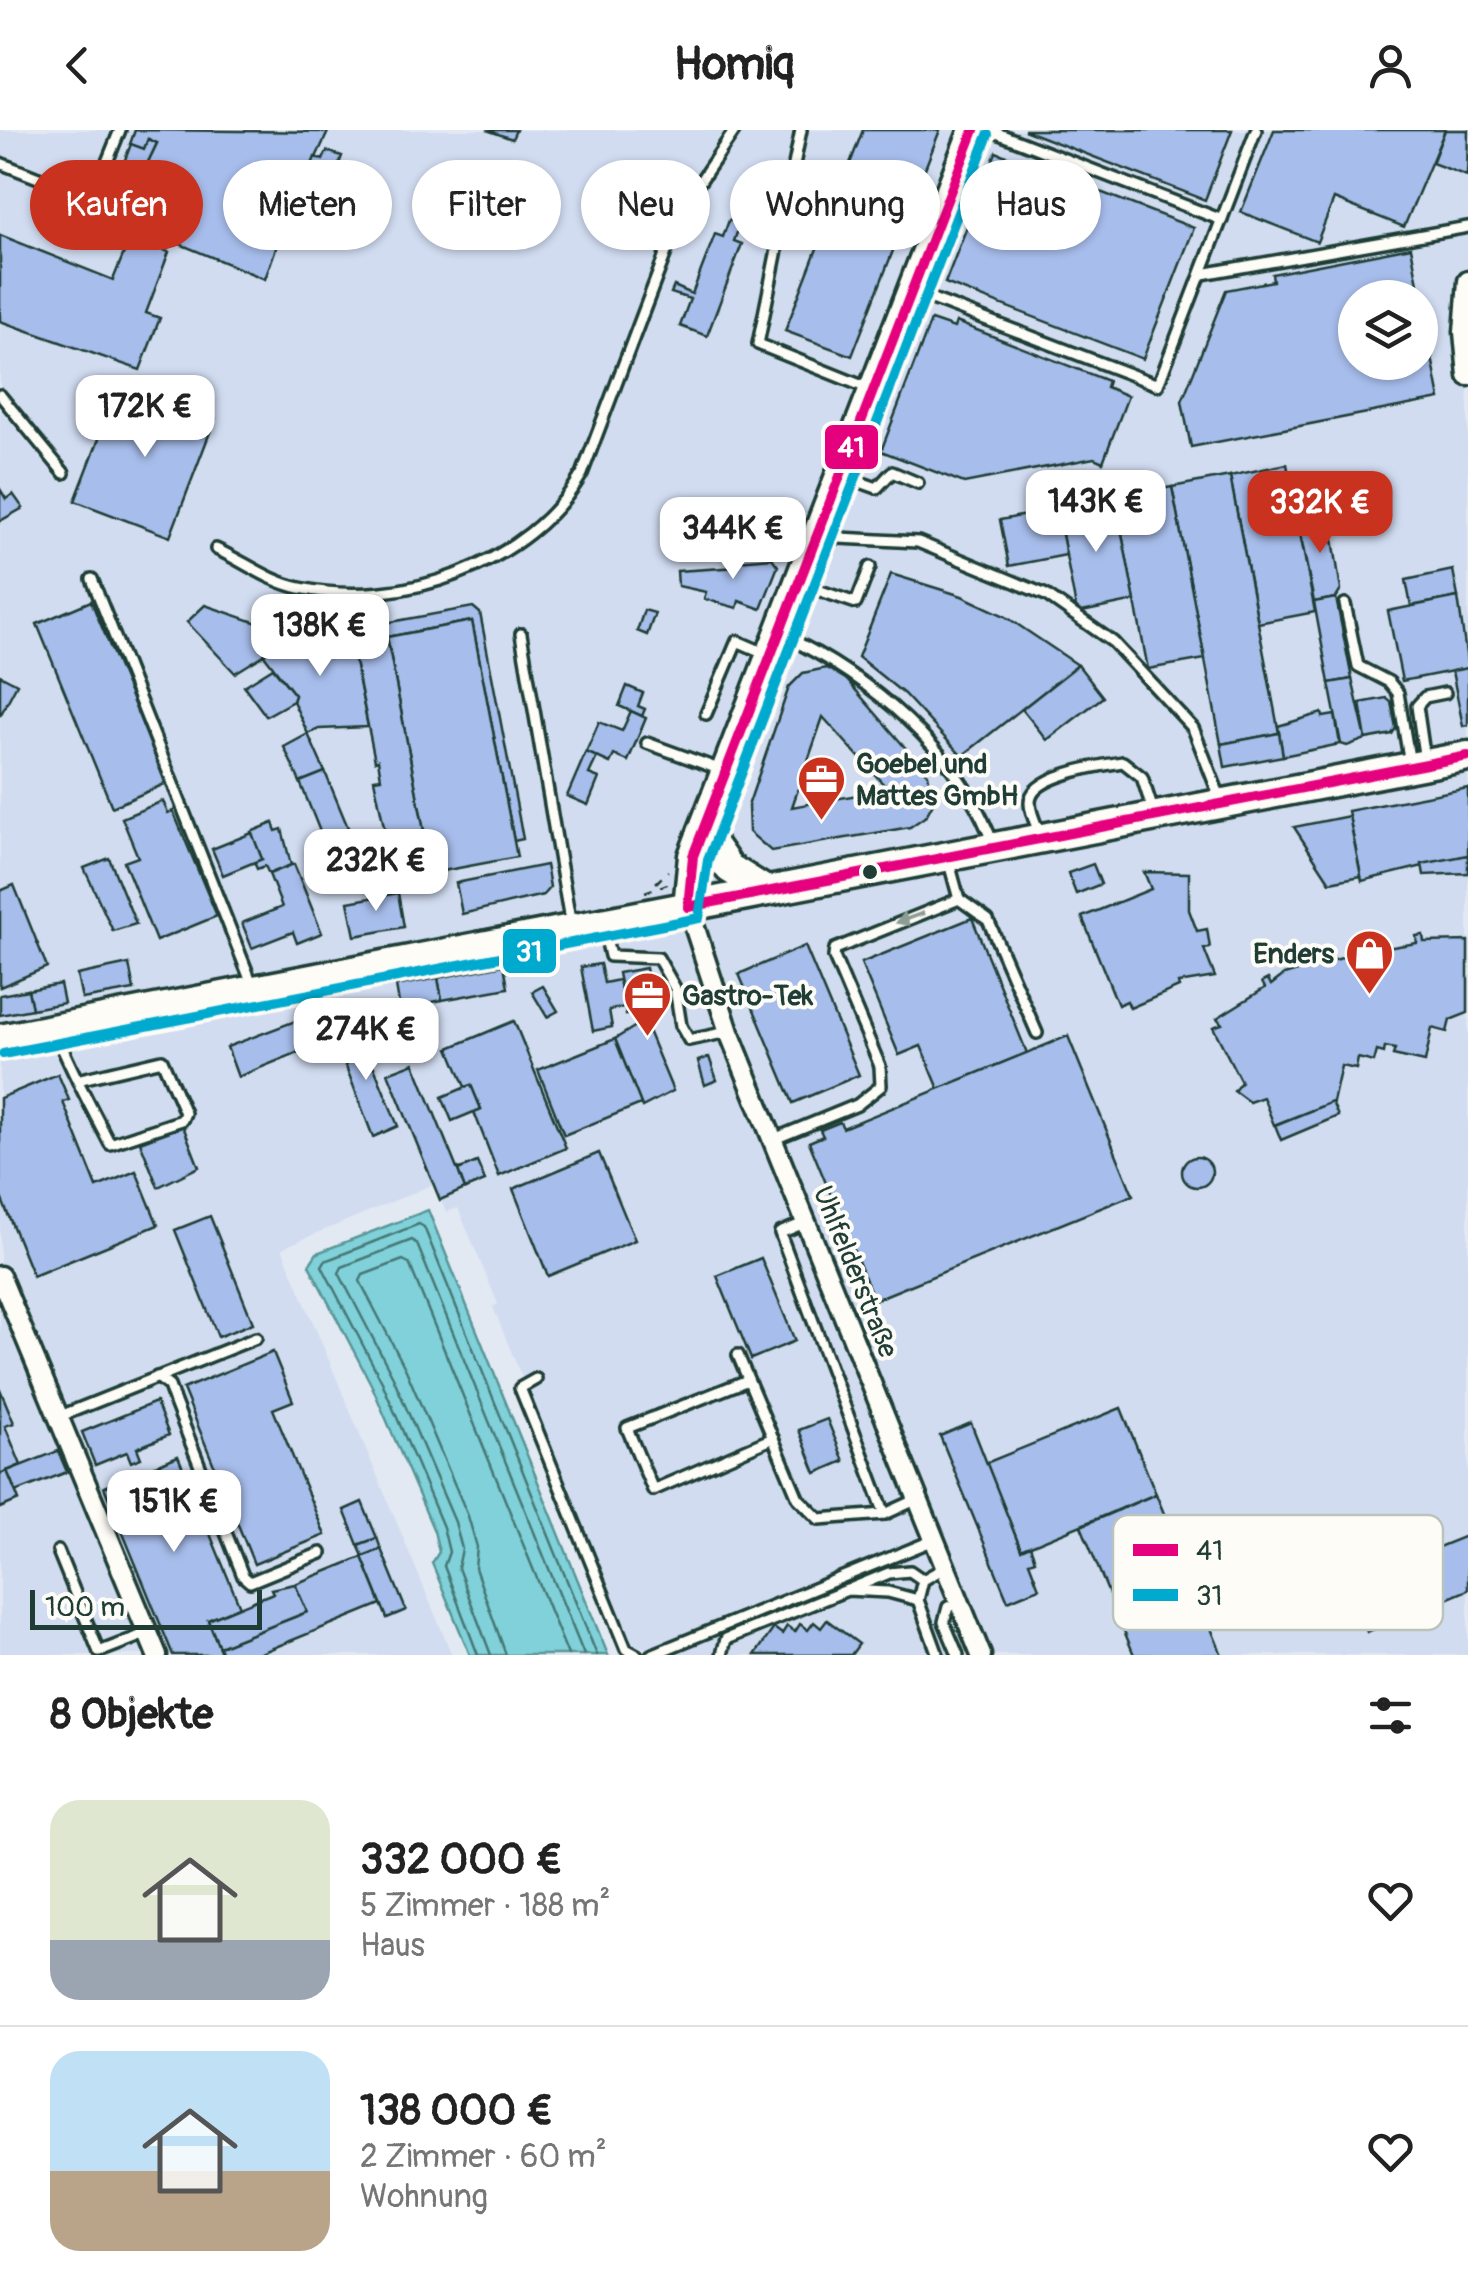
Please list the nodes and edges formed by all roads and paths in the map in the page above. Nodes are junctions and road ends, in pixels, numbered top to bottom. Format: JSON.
{"nodes":[{"id":1,"x":120,"y":130,"type":"edge"},
{"id":2,"x":735,"y":130,"type":"edge"},
{"id":3,"x":801,"y":130,"type":"edge"},
{"id":4,"x":974,"y":130,"type":"edge"},
{"id":5,"x":989,"y":130,"type":"edge"},
{"id":6,"x":1256,"y":130,"type":"edge"},
{"id":7,"x":0,"y":163,"type":"edge"},
{"id":8,"x":1222,"y":220,"type":"junction"},
{"id":9,"x":1468,"y":227,"type":"edge"},
{"id":10,"x":1202,"y":274,"type":"junction"},
{"id":11,"x":1468,"y":282,"type":"edge"},
{"id":12,"x":912,"y":291,"type":"junction"},
{"id":13,"x":1468,"y":376,"type":"edge"},
{"id":14,"x":873,"y":390,"type":"junction"},
{"id":15,"x":0,"y":395,"type":"edge"},
{"id":16,"x":64,"y":473,"type":"dead end"},
{"id":17,"x":840,"y":475,"type":"junction"},
{"id":18,"x":918,"y":483,"type":"dead end"},
{"id":19,"x":816,"y":537,"type":"junction"},
{"id":20,"x":216,"y":549,"type":"dead end"},
{"id":21,"x":870,"y":567,"type":"dead end"},
{"id":22,"x":92,"y":579,"type":"dead end"},
{"id":23,"x":798,"y":583,"type":"junction"},
{"id":24,"x":1345,"y":604,"type":"dead end"},
{"id":25,"x":521,"y":634,"type":"dead end"},
{"id":26,"x":774,"y":644,"type":"junction"},
{"id":27,"x":1445,"y":693,"type":"dead end"},
{"id":28,"x":706,"y":714,"type":"dead end"},
{"id":29,"x":647,"y":743,"type":"dead end"},
{"id":30,"x":1468,"y":756,"type":"edge"},
{"id":31,"x":1418,"y":765,"type":"junction"},
{"id":32,"x":726,"y":772,"type":"junction"},
{"id":33,"x":1222,"y":803,"type":"junction"},
{"id":34,"x":1155,"y":816,"type":"junction"},
{"id":35,"x":703,"y":831,"type":"junction"},
{"id":36,"x":1041,"y":838,"type":"junction"},
{"id":37,"x":994,"y":847,"type":"junction"},
{"id":38,"x":947,"y":856,"type":"junction"},
{"id":39,"x":766,"y":891,"type":"junction"},
{"id":40,"x":958,"y":899,"type":"junction"},
{"id":41,"x":688,"y":907,"type":"junction"},
{"id":42,"x":603,"y":923,"type":"junction"},
{"id":43,"x":572,"y":929,"type":"junction"},
{"id":44,"x":254,"y":992,"type":"junction"},
{"id":45,"x":54,"y":1029,"type":"junction"},
{"id":46,"x":729,"y":1032,"type":"junction"},
{"id":47,"x":1037,"y":1033,"type":"dead end"},
{"id":48,"x":0,"y":1039,"type":"edge"},
{"id":49,"x":77,"y":1080,"type":"junction"},
{"id":50,"x":774,"y":1140,"type":"junction"},
{"id":51,"x":804,"y":1223,"type":"junction"},
{"id":52,"x":0,"y":1276,"type":"edge"},
{"id":53,"x":256,"y":1338,"type":"dead end"},
{"id":54,"x":738,"y":1355,"type":"dead end"},
{"id":55,"x":157,"y":1377,"type":"junction"},
{"id":56,"x":536,"y":1379,"type":"dead end"},
{"id":57,"x":748,"y":1380,"type":"junction"},
{"id":58,"x":58,"y":1417,"type":"junction"},
{"id":59,"x":772,"y":1438,"type":"junction"},
{"id":60,"x":918,"y":1498,"type":"junction"},
{"id":61,"x":886,"y":1514,"type":"junction"},
{"id":62,"x":936,"y":1540,"type":"junction"},
{"id":63,"x":58,"y":1551,"type":"dead end"},
{"id":64,"x":322,"y":1553,"type":"dead end"},
{"id":65,"x":946,"y":1567,"type":"junction"},
{"id":66,"x":923,"y":1580,"type":"junction"},
{"id":67,"x":848,"y":1590,"type":"junction"},
{"id":68,"x":918,"y":1600,"type":"junction"},
{"id":69,"x":959,"y":1603,"type":"junction"},
{"id":70,"x":148,"y":1633,"type":"junction"},
{"id":71,"x":157,"y":1655,"type":"edge"},
{"id":72,"x":638,"y":1655,"type":"edge"},
{"id":73,"x":651,"y":1655,"type":"edge"},
{"id":74,"x":722,"y":1655,"type":"edge"},
{"id":75,"x":938,"y":1655,"type":"edge"},
{"id":76,"x":958,"y":1655,"type":"edge"},
{"id":77,"x":982,"y":1655,"type":"edge"}],
"edges":[{"from":1,"to":7,"type":"lane"},
{"from":2,"to":20,"type":"lane"},
{"from":3,"to":14,"type":"lane"},
{"from":4,"to":12,"type":"main road"},
{"from":5,"to":8,"type":"lane"},
{"from":6,"to":8,"type":"lane"},
{"from":8,"to":10,"type":"lane"},
{"from":9,"to":10,"type":"lane"},
{"from":10,"to":12,"type":"lane"},
{"from":11,"to":13,"type":"street"},
{"from":12,"to":14,"type":"main road"},
{"from":14,"to":17,"type":"main road"},
{"from":15,"to":16,"type":"lane"},
{"from":17,"to":18,"type":"lane"},
{"from":17,"to":19,"type":"main road"},
{"from":19,"to":23,"type":"main road"},
{"from":19,"to":33,"type":"lane"},
{"from":21,"to":23,"type":"lane"},
{"from":22,"to":44,"type":"lane"},
{"from":23,"to":26,"type":"main road"},
{"from":24,"to":31,"type":"lane"},
{"from":25,"to":43,"type":"lane"},
{"from":26,"to":28,"type":"lane"},
{"from":26,"to":32,"type":"main road"},
{"from":26,"to":37,"type":"lane"},
{"from":27,"to":31,"type":"lane"},
{"from":29,"to":32,"type":"lane"},
{"from":30,"to":31,"type":"main road"},
{"from":31,"to":33,"type":"main road"},
{"from":32,"to":35,"type":"main road"},
{"from":33,"to":34,"type":"main road"},
{"from":34,"to":36,"type":"main road"},
{"from":34,"to":36,"type":"lane"},
{"from":35,"to":39,"type":"main road"},
{"from":35,"to":41,"type":"main road"},
{"from":36,"to":37,"type":"main road"},
{"from":37,"to":38,"type":"main road"},
{"from":38,"to":39,"type":"main road"},
{"from":38,"to":40,"type":"lane"},
{"from":39,"to":41,"type":"main road"},
{"from":40,"to":47,"type":"lane"},
{"from":40,"to":50,"type":"lane","one_way":true},
{"from":41,"to":42,"type":"main road"},
{"from":41,"to":46,"type":"street","name":"Uhlfelderstraße"},
{"from":42,"to":43,"type":"main road"},
{"from":42,"to":46,"type":"lane"},
{"from":43,"to":44,"type":"main road"},
{"from":44,"to":45,"type":"main road"},
{"from":45,"to":48,"type":"main road"},
{"from":45,"to":49,"type":"lane"},
{"from":46,"to":50,"type":"street","name":"Uhlfelderstraße"},
{"from":49,"to":49,"type":"lane"},
{"from":50,"to":51,"type":"street","name":"Uhlfelderstraße"},
{"from":51,"to":60,"type":"street","name":"Uhlfelderstraße"},
{"from":51,"to":61,"type":"lane"},
{"from":52,"to":58,"type":"street"},
{"from":53,"to":55,"type":"lane"},
{"from":54,"to":57,"type":"lane"},
{"from":55,"to":58,"type":"lane"},
{"from":55,"to":64,"type":"lane"},
{"from":56,"to":72,"type":"lane"},
{"from":57,"to":59,"type":"lane"},
{"from":57,"to":59,"type":"lane"},
{"from":58,"to":70,"type":"street"},
{"from":59,"to":61,"type":"lane"},
{"from":60,"to":61,"type":"lane"},
{"from":60,"to":62,"type":"street","name":"Uhlfelderstraße"},
{"from":62,"to":65,"type":"street","name":"Uhlfelderstraße"},
{"from":62,"to":73,"type":"lane"},
{"from":63,"to":70,"type":"lane"},
{"from":65,"to":66,"type":"lane"},
{"from":65,"to":69,"type":"street","name":"Uhlfelderstraße"},
{"from":66,"to":67,"type":"lane"},
{"from":66,"to":68,"type":"lane"},
{"from":67,"to":68,"type":"lane"},
{"from":67,"to":74,"type":"lane"},
{"from":68,"to":75,"type":"lane"},
{"from":69,"to":76,"type":"lane"},
{"from":69,"to":77,"type":"street","name":"Uhlfelderstraße"},
{"from":70,"to":71,"type":"street"}]}
